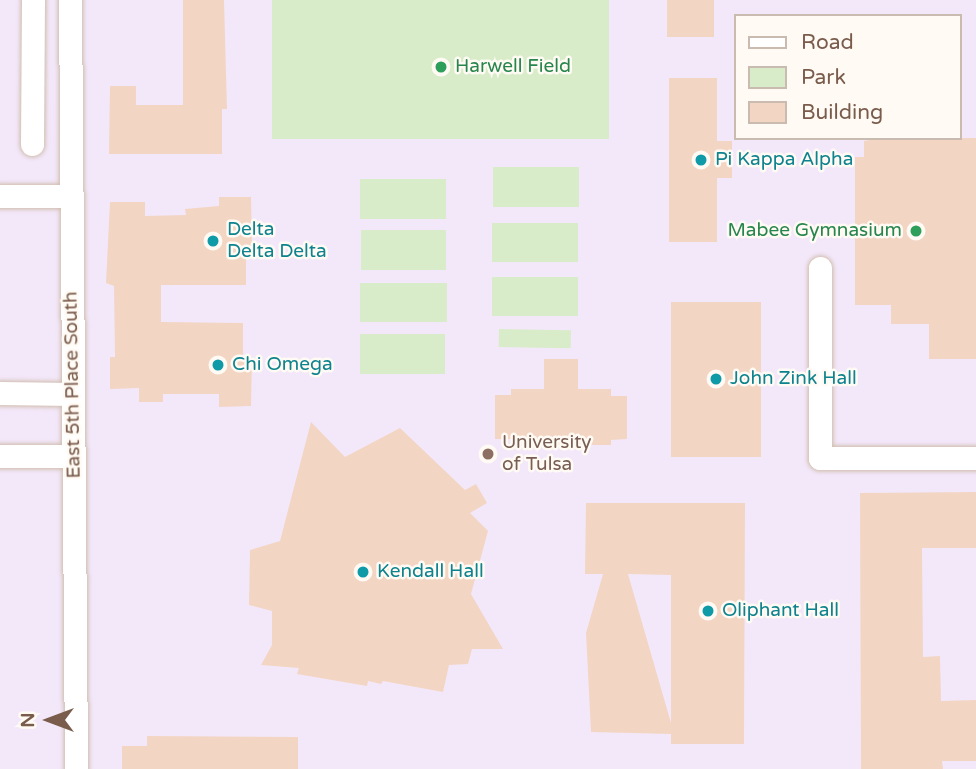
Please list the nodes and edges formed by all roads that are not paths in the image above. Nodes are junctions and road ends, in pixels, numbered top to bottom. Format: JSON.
{"nodes":[{"id":1,"x":33,"y":0,"type":"edge"},
{"id":2,"x":70,"y":0,"type":"edge"},
{"id":3,"x":33,"y":144,"type":"dead end"},
{"id":4,"x":0,"y":196,"type":"edge"},
{"id":5,"x":71,"y":196,"type":"junction"},
{"id":6,"x":820,"y":268,"type":"dead end"},
{"id":7,"x":0,"y":393,"type":"edge"},
{"id":8,"x":72,"y":394,"type":"junction"},
{"id":9,"x":0,"y":456,"type":"edge"},
{"id":10,"x":73,"y":456,"type":"junction"},
{"id":11,"x":976,"y":458,"type":"edge"},
{"id":12,"x":76,"y":769,"type":"edge"}],
"edges":[{"from":1,"to":3,"type":"street"},
{"from":2,"to":5,"type":"street","name":"East 5th Place South"},
{"from":4,"to":5,"type":"street"},
{"from":5,"to":8,"type":"street","name":"East 5th Place South"},
{"from":6,"to":11,"type":"street"},
{"from":7,"to":8,"type":"street"},
{"from":8,"to":10,"type":"street","name":"East 5th Place South"},
{"from":9,"to":10,"type":"street"},
{"from":10,"to":12,"type":"street","name":"East 5th Place South"}]}
